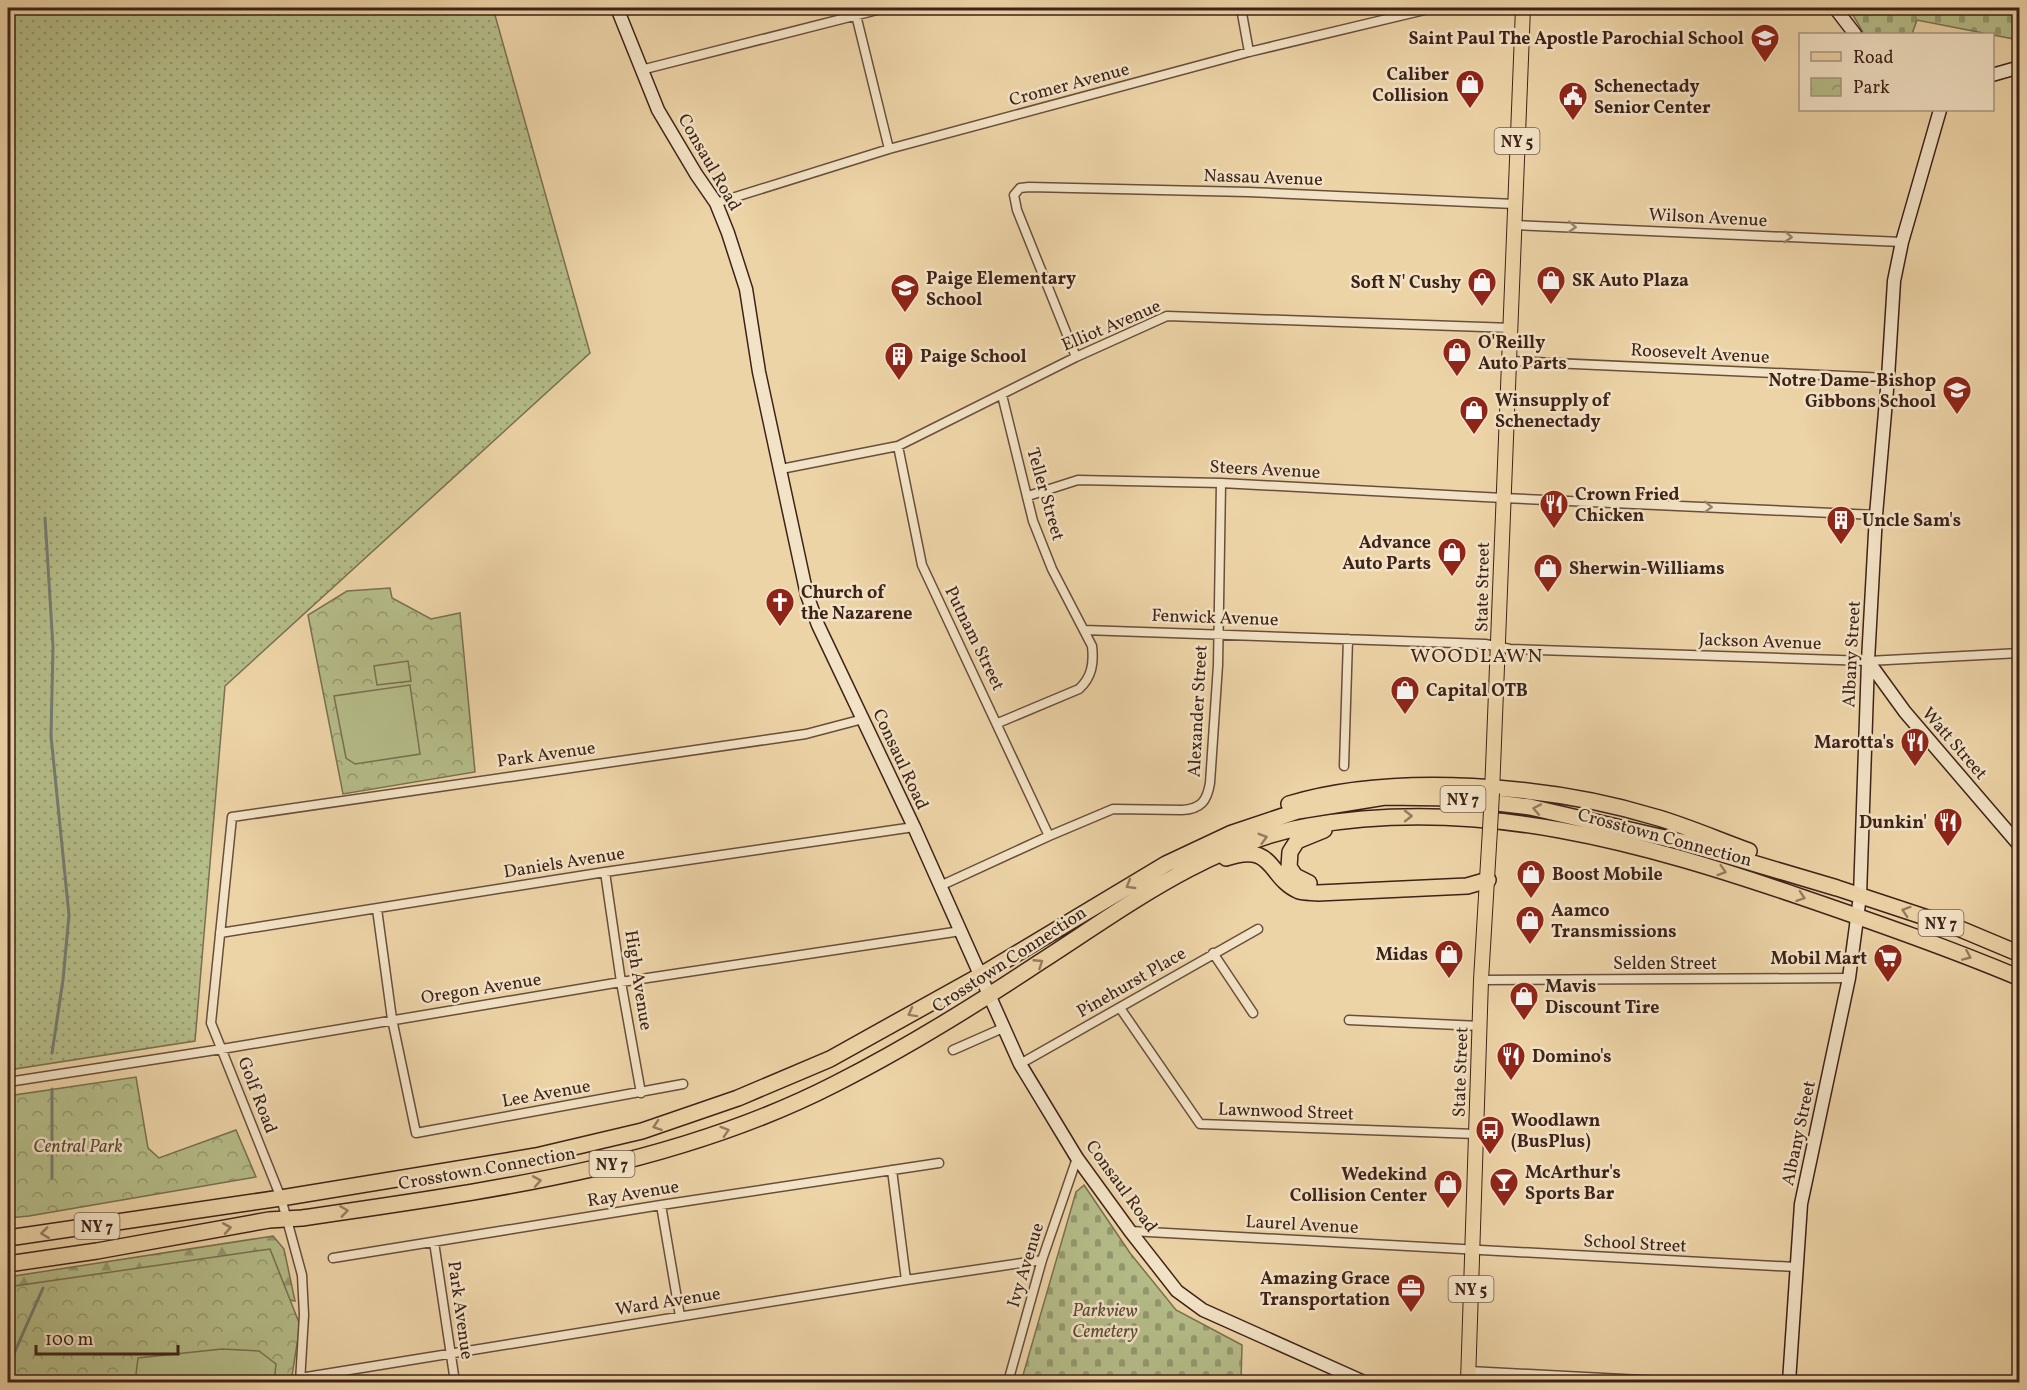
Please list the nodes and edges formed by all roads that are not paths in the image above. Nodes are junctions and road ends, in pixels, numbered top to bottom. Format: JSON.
{"nodes":[{"id":1,"x":616,"y":8,"type":"edge"},
{"id":2,"x":885,"y":8,"type":"edge"},
{"id":3,"x":1241,"y":8,"type":"edge"},
{"id":4,"x":1433,"y":8,"type":"edge"},
{"id":5,"x":1523,"y":8,"type":"edge"},
{"id":6,"x":1835,"y":8,"type":"edge"},
{"id":7,"x":855,"y":15,"type":"junction"},
{"id":8,"x":1854,"y":33,"type":"edge"},
{"id":9,"x":1249,"y":52,"type":"junction"},
{"id":10,"x":2019,"y":67,"type":"edge"},
{"id":11,"x":640,"y":70,"type":"junction"},
{"id":12,"x":1994,"y":74,"type":"edge"},
{"id":13,"x":1938,"y":111,"type":"edge"},
{"id":14,"x":889,"y":149,"type":"junction"},
{"id":15,"x":716,"y":203,"type":"junction"},
{"id":16,"x":1514,"y":204,"type":"junction"},
{"id":17,"x":1514,"y":225,"type":"junction"},
{"id":18,"x":1902,"y":242,"type":"junction"},
{"id":19,"x":1512,"y":328,"type":"junction"},
{"id":20,"x":1076,"y":357,"type":"junction"},
{"id":21,"x":1510,"y":361,"type":"junction"},
{"id":22,"x":1888,"y":378,"type":"junction"},
{"id":23,"x":1002,"y":395,"type":"junction"},
{"id":24,"x":897,"y":446,"type":"junction"},
{"id":25,"x":781,"y":469,"type":"junction"},
{"id":26,"x":1221,"y":483,"type":"junction"},
{"id":27,"x":1028,"y":496,"type":"junction"},
{"id":28,"x":1503,"y":498,"type":"junction"},
{"id":29,"x":1876,"y":514,"type":"junction"},
{"id":30,"x":1084,"y":630,"type":"junction"},
{"id":31,"x":1218,"y":633,"type":"junction"},
{"id":32,"x":1348,"y":639,"type":"junction"},
{"id":33,"x":1499,"y":647,"type":"junction"},
{"id":34,"x":2019,"y":653,"type":"edge"},
{"id":35,"x":1868,"y":661,"type":"junction"},
{"id":36,"x":863,"y":720,"type":"junction"},
{"id":37,"x":998,"y":723,"type":"junction"},
{"id":38,"x":1344,"y":766,"type":"dead end"},
{"id":39,"x":1492,"y":791,"type":"junction"},
{"id":40,"x":232,"y":817,"type":"joint"},
{"id":41,"x":1350,"y":820,"type":"junction"},
{"id":42,"x":914,"y":827,"type":"junction"},
{"id":43,"x":1049,"y":836,"type":"junction"},
{"id":44,"x":2019,"y":846,"type":"edge"},
{"id":45,"x":1166,"y":864,"type":"junction"},
{"id":46,"x":605,"y":872,"type":"junction"},
{"id":47,"x":1181,"y":873,"type":"junction"},
{"id":48,"x":1488,"y":880,"type":"junction"},
{"id":49,"x":940,"y":886,"type":"junction"},
{"id":50,"x":1837,"y":888,"type":"junction"},
{"id":51,"x":1860,"y":896,"type":"junction"},
{"id":52,"x":377,"y":909,"type":"junction"},
{"id":53,"x":1856,"y":915,"type":"junction"},
{"id":54,"x":1258,"y":929,"type":"dead end"},
{"id":55,"x":961,"y":931,"type":"junction"},
{"id":56,"x":220,"y":933,"type":"junction"},
{"id":57,"x":1213,"y":953,"type":"junction"},
{"id":58,"x":2019,"y":954,"type":"edge"},
{"id":59,"x":981,"y":975,"type":"junction"},
{"id":60,"x":1849,"y":978,"type":"junction"},
{"id":61,"x":2019,"y":978,"type":"edge"},
{"id":62,"x":1481,"y":980,"type":"junction"},
{"id":63,"x":621,"y":982,"type":"junction"},
{"id":64,"x":990,"y":995,"type":"junction"},
{"id":65,"x":1120,"y":1008,"type":"junction"},
{"id":66,"x":1253,"y":1013,"type":"dead end"},
{"id":67,"x":392,"y":1019,"type":"junction"},
{"id":68,"x":1349,"y":1020,"type":"dead end"},
{"id":69,"x":1480,"y":1026,"type":"junction"},
{"id":70,"x":1003,"y":1028,"type":"junction"},
{"id":71,"x":222,"y":1049,"type":"junction"},
{"id":72,"x":953,"y":1050,"type":"dead end"},
{"id":73,"x":1020,"y":1064,"type":"junction"},
{"id":74,"x":8,"y":1082,"type":"edge"},
{"id":75,"x":683,"y":1084,"type":"dead end"},
{"id":76,"x":641,"y":1093,"type":"junction"},
{"id":77,"x":1476,"y":1134,"type":"junction"},
{"id":78,"x":1077,"y":1158,"type":"junction"},
{"id":79,"x":939,"y":1163,"type":"dead end"},
{"id":80,"x":892,"y":1170,"type":"junction"},
{"id":81,"x":281,"y":1198,"type":"junction"},
{"id":82,"x":661,"y":1205,"type":"junction"},
{"id":83,"x":286,"y":1219,"type":"junction"},
{"id":84,"x":1130,"y":1231,"type":"junction"},
{"id":85,"x":8,"y":1238,"type":"edge"},
{"id":86,"x":434,"y":1242,"type":"junction"},
{"id":87,"x":1472,"y":1251,"type":"junction"},
{"id":88,"x":333,"y":1258,"type":"dead end"},
{"id":89,"x":1042,"y":1260,"type":"junction"},
{"id":90,"x":8,"y":1264,"type":"edge"},
{"id":91,"x":1796,"y":1267,"type":"junction"},
{"id":92,"x":906,"y":1280,"type":"junction"},
{"id":93,"x":680,"y":1316,"type":"junction"},
{"id":94,"x":450,"y":1352,"type":"junction"},
{"id":95,"x":1469,"y":1377,"type":"edge"},
{"id":96,"x":300,"y":1380,"type":"edge"},
{"id":97,"x":455,"y":1383,"type":"edge"},
{"id":98,"x":1008,"y":1383,"type":"edge"},
{"id":99,"x":1364,"y":1383,"type":"edge"},
{"id":100,"x":1680,"y":1383,"type":"edge"},
{"id":101,"x":1789,"y":1383,"type":"edge"}],
"edges":[{"from":1,"to":11,"type":"street","name":"Consaul Road"},
{"from":2,"to":7,"type":"street"},
{"from":3,"to":9,"type":"street"},
{"from":4,"to":9,"type":"street","name":"Cromer Avenue"},
{"from":5,"to":16,"type":"main road","name":"State Street","number":"NY 5"},
{"from":6,"to":8,"type":"street"},
{"from":7,"to":11,"type":"street"},
{"from":7,"to":14,"type":"street"},
{"from":9,"to":14,"type":"street","name":"Cromer Avenue"},
{"from":10,"to":12,"type":"street"},
{"from":11,"to":15,"type":"street","name":"Consaul Road"},
{"from":13,"to":18,"type":"street","name":"Albany Street"},
{"from":14,"to":15,"type":"street","name":"Cromer Avenue"},
{"from":15,"to":25,"type":"street","name":"Consaul Road"},
{"from":16,"to":17,"type":"main road","name":"State Street","number":"NY 5"},
{"from":16,"to":20,"type":"street","name":"Nassau Avenue"},
{"from":17,"to":18,"type":"street","name":"Wilson Avenue","one_way":true},
{"from":17,"to":19,"type":"main road","name":"State Street","number":"NY 5"},
{"from":18,"to":22,"type":"street","name":"Albany Street"},
{"from":19,"to":20,"type":"street","name":"Elliot Avenue"},
{"from":19,"to":21,"type":"main road","name":"State Street","number":"NY 5"},
{"from":20,"to":23,"type":"street","name":"Elliot Avenue"},
{"from":21,"to":22,"type":"street","name":"Roosevelt Avenue"},
{"from":21,"to":28,"type":"main road","name":"State Street","number":"NY 5"},
{"from":22,"to":29,"type":"street","name":"Albany Street"},
{"from":23,"to":24,"type":"street","name":"Elliot Avenue"},
{"from":23,"to":27,"type":"street","name":"Teller Street"},
{"from":24,"to":25,"type":"street","name":"Elliot Avenue"},
{"from":24,"to":37,"type":"street","name":"Putnam Street"},
{"from":25,"to":36,"type":"street","name":"Consaul Road"},
{"from":26,"to":27,"type":"street","name":"Steers Avenue"},
{"from":26,"to":28,"type":"street","name":"Steers Avenue"},
{"from":26,"to":31,"type":"street","name":"Alexander Street"},
{"from":27,"to":30,"type":"street","name":"Teller Street"},
{"from":28,"to":29,"type":"street","name":"Steers Avenue","one_way":true},
{"from":28,"to":33,"type":"main road","name":"State Street","number":"NY 5"},
{"from":29,"to":35,"type":"street","name":"Albany Street"},
{"from":30,"to":31,"type":"street","name":"Fenwick Avenue"},
{"from":30,"to":37,"type":"street"},
{"from":31,"to":32,"type":"street","name":"Fenwick Avenue"},
{"from":31,"to":43,"type":"street","name":"Alexander Street"},
{"from":32,"to":33,"type":"street","name":"Fenwick Avenue"},
{"from":32,"to":38,"type":"street"},
{"from":33,"to":35,"type":"street","name":"Jackson Avenue"},
{"from":33,"to":39,"type":"main road","name":"State Street","number":"NY 5"},
{"from":34,"to":35,"type":"street","name":"Jackson Avenue"},
{"from":35,"to":44,"type":"street","name":"Watt Street"},
{"from":35,"to":51,"type":"street","name":"Albany Street"},
{"from":36,"to":40,"type":"street","name":"Park Avenue"},
{"from":36,"to":42,"type":"street","name":"Consaul Road"},
{"from":37,"to":43,"type":"street","name":"Putnam Street"},
{"from":39,"to":45,"type":"highway"},
{"from":39,"to":48,"type":"main road","name":"State Street","number":"NY 5","bridge":true},
{"from":39,"to":50,"type":"highway"},
{"from":40,"to":56,"type":"street","name":"Golf Road"},
{"from":47,"to":41,"type":"highway","name":"Crosstown Connection","number":"NY 7","one_way":true},
{"from":41,"to":48,"type":"highway"},
{"from":41,"to":53,"type":"highway","name":"Crosstown Connection","number":"NY 7","one_way":true},
{"from":42,"to":46,"type":"street","name":"Daniels Avenue"},
{"from":42,"to":49,"type":"street","name":"Consaul Road"},
{"from":43,"to":49,"type":"street","name":"Alexander Street"},
{"from":50,"to":45,"type":"highway","name":"Crosstown Connection","number":"NY 7","one_way":true},
{"from":45,"to":59,"type":"highway","name":"Crosstown Connection","number":"NY 7","one_way":true},
{"from":46,"to":52,"type":"street","name":"Daniels Avenue"},
{"from":46,"to":63,"type":"street","name":"High Avenue"},
{"from":47,"to":48,"type":"highway"},
{"from":64,"to":47,"type":"highway","name":"Crosstown Connection","number":"NY 7","one_way":true},
{"from":48,"to":62,"type":"main road","name":"State Street","number":"NY 5"},
{"from":49,"to":55,"type":"street","name":"Consaul Road"},
{"from":50,"to":51,"type":"highway","name":"Crosstown Connection","number":"NY 7"},
{"from":51,"to":53,"type":"street","name":"Albany Street"},
{"from":58,"to":51,"type":"highway","name":"Crosstown Connection","number":"NY 7","one_way":true},
{"from":52,"to":56,"type":"street","name":"Daniels Avenue"},
{"from":52,"to":67,"type":"street"},
{"from":53,"to":60,"type":"street","name":"Albany Street"},
{"from":53,"to":61,"type":"highway","name":"Crosstown Connection","number":"NY 7","one_way":true},
{"from":54,"to":57,"type":"street","name":"Pinehurst Place"},
{"from":55,"to":59,"type":"street","name":"Consaul Road"},
{"from":55,"to":63,"type":"street","name":"Oregon Avenue"},
{"from":56,"to":71,"type":"street","name":"Golf Road"},
{"from":57,"to":65,"type":"street","name":"Pinehurst Place"},
{"from":57,"to":66,"type":"street"},
{"from":59,"to":64,"type":"street","name":"Consaul Road"},
{"from":59,"to":81,"type":"highway","name":"Crosstown Connection","number":"NY 7","one_way":true},
{"from":60,"to":62,"type":"street","name":"Selden Street"},
{"from":60,"to":91,"type":"street","name":"Albany Street"},
{"from":62,"to":69,"type":"main road","name":"State Street","number":"NY 5"},
{"from":63,"to":67,"type":"street","name":"Oregon Avenue"},
{"from":63,"to":76,"type":"street","name":"High Avenue"},
{"from":64,"to":70,"type":"street","name":"Consaul Road"},
{"from":83,"to":64,"type":"highway","name":"Crosstown Connection","number":"NY 7","one_way":true},
{"from":65,"to":73,"type":"street","name":"Pinehurst Place"},
{"from":65,"to":77,"type":"street","name":"Lawnwood Street"},
{"from":67,"to":71,"type":"street","name":"Oregon Avenue"},
{"from":67,"to":76,"type":"street","name":"Lee Avenue"},
{"from":68,"to":69,"type":"street"},
{"from":69,"to":77,"type":"main road","name":"State Street","number":"NY 5"},
{"from":70,"to":72,"type":"street"},
{"from":70,"to":73,"type":"street","name":"Consaul Road"},
{"from":71,"to":74,"type":"street","name":"Oregon Avenue"},
{"from":71,"to":81,"type":"street","name":"Golf Road"},
{"from":73,"to":78,"type":"street","name":"Consaul Road"},
{"from":75,"to":76,"type":"street","name":"Lee Avenue"},
{"from":77,"to":87,"type":"main road","name":"State Street","number":"NY 5"},
{"from":78,"to":84,"type":"street","name":"Consaul Road"},
{"from":78,"to":89,"type":"street","name":"Ivy Avenue"},
{"from":79,"to":80,"type":"street","name":"Ray Avenue"},
{"from":80,"to":82,"type":"street","name":"Ray Avenue"},
{"from":80,"to":92,"type":"street"},
{"from":81,"to":83,"type":"street","name":"Golf Road"},
{"from":81,"to":85,"type":"highway","name":"Crosstown Connection","number":"NY 7","one_way":true},
{"from":82,"to":86,"type":"street","name":"Ray Avenue"},
{"from":82,"to":93,"type":"street"},
{"from":90,"to":83,"type":"highway","name":"Crosstown Connection","number":"NY 7","one_way":true},
{"from":83,"to":96,"type":"street","name":"Golf Road"},
{"from":84,"to":87,"type":"street","name":"Laurel Avenue"},
{"from":84,"to":99,"type":"street","name":"Consaul Road"},
{"from":86,"to":88,"type":"street","name":"Ray Avenue"},
{"from":86,"to":94,"type":"street","name":"Park Avenue"},
{"from":87,"to":91,"type":"street","name":"School Street"},
{"from":87,"to":95,"type":"main road","name":"State Street","number":"NY 5"},
{"from":89,"to":92,"type":"street","name":"Ward Avenue"},
{"from":89,"to":98,"type":"street","name":"Ivy Avenue"},
{"from":91,"to":101,"type":"street","name":"Albany Street"},
{"from":92,"to":93,"type":"street","name":"Ward Avenue"},
{"from":93,"to":94,"type":"street","name":"Ward Avenue"},
{"from":94,"to":96,"type":"street","name":"Ward Avenue"},
{"from":94,"to":97,"type":"street","name":"Park Avenue"},
{"from":95,"to":100,"type":"street"}]}
